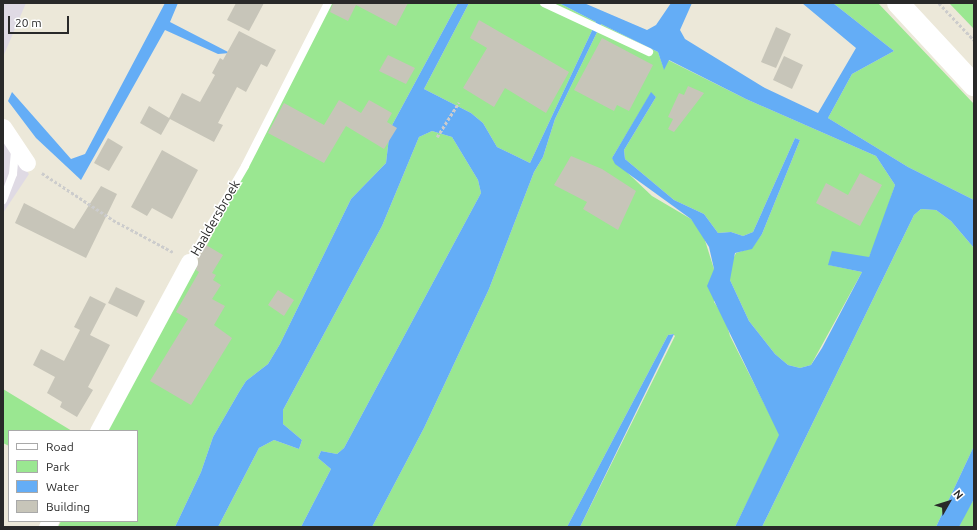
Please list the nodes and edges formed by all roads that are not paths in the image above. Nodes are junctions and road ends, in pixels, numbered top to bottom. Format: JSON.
{"nodes":[{"id":1,"x":328,"y":3,"type":"edge"},
{"id":2,"x":544,"y":3,"type":"edge"},
{"id":3,"x":898,"y":3,"type":"edge"},
{"id":4,"x":650,"y":52,"type":"dead end"},
{"id":5,"x":974,"y":85,"type":"edge"},
{"id":6,"x":3,"y":126,"type":"edge"},
{"id":7,"x":16,"y":146,"type":"junction"},
{"id":8,"x":27,"y":163,"type":"road end"},
{"id":9,"x":3,"y":200,"type":"edge"},
{"id":10,"x":189,"y":262,"type":"joint"},
{"id":11,"x":99,"y":430,"type":"edge"}],
"edges":[{"from":1,"to":10,"type":"lane","name":"Haaldersbroek"},
{"from":2,"to":4,"type":"lane"},
{"from":3,"to":5,"type":"main road"},
{"from":6,"to":7,"type":"street"},
{"from":7,"to":8,"type":"street"},
{"from":7,"to":9,"type":"lane"},
{"from":10,"to":11,"type":"street","name":"Haaldersbroek"}]}
